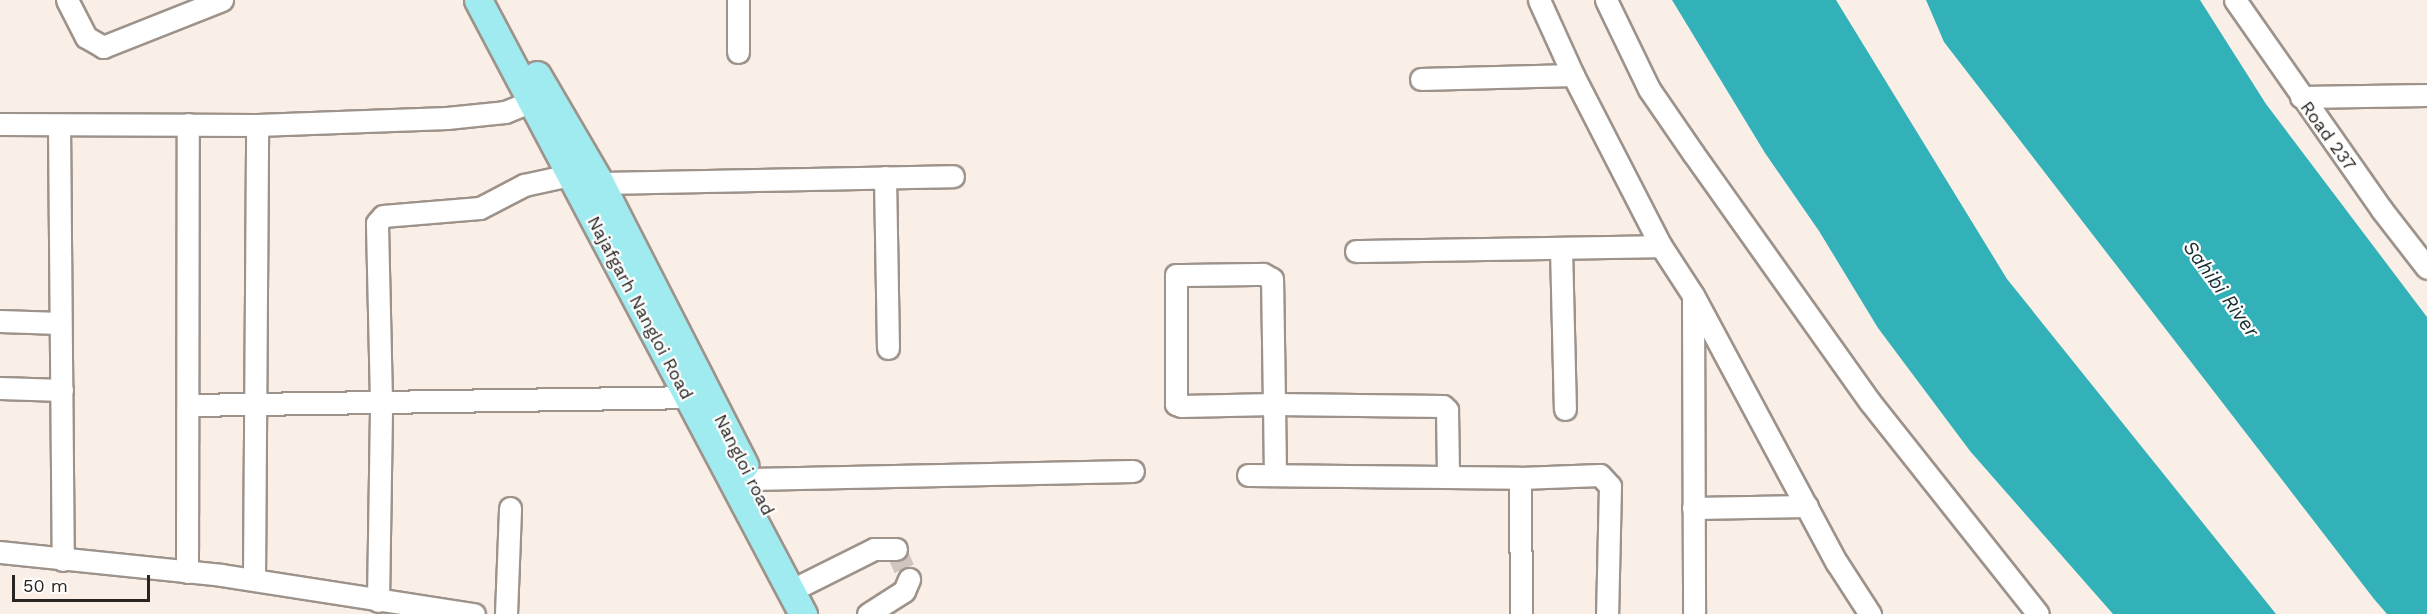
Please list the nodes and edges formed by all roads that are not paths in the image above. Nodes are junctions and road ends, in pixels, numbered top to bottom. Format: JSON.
{"nodes":[{"id":1,"x":67,"y":0,"type":"edge"},
{"id":2,"x":478,"y":0,"type":"edge"},
{"id":3,"x":497,"y":0,"type":"edge"},
{"id":4,"x":738,"y":0,"type":"edge"},
{"id":5,"x":1539,"y":0,"type":"edge"},
{"id":6,"x":1605,"y":0,"type":"edge"},
{"id":7,"x":2235,"y":0,"type":"edge"},
{"id":8,"x":217,"y":1,"type":"edge"},
{"id":9,"x":738,"y":52,"type":"dead end"},
{"id":10,"x":1573,"y":75,"type":"junction"},
{"id":11,"x":1421,"y":79,"type":"dead end"},
{"id":12,"x":2427,"y":95,"type":"edge"},
{"id":13,"x":2301,"y":97,"type":"junction"},
{"id":14,"x":539,"y":99,"type":"junction"},
{"id":15,"x":0,"y":124,"type":"edge"},
{"id":16,"x":188,"y":124,"type":"junction"},
{"id":17,"x":59,"y":125,"type":"junction"},
{"id":18,"x":257,"y":125,"type":"junction"},
{"id":19,"x":570,"y":175,"type":"junction"},
{"id":20,"x":952,"y":176,"type":"dead end"},
{"id":21,"x":885,"y":177,"type":"junction"},
{"id":22,"x":600,"y":183,"type":"junction"},
{"id":23,"x":1661,"y":246,"type":"junction"},
{"id":24,"x":1561,"y":248,"type":"junction"},
{"id":25,"x":1356,"y":251,"type":"dead end"},
{"id":26,"x":2427,"y":268,"type":"edge"},
{"id":27,"x":1693,"y":296,"type":"junction"},
{"id":28,"x":0,"y":321,"type":"edge"},
{"id":29,"x":60,"y":323,"type":"junction"},
{"id":30,"x":888,"y":348,"type":"dead end"},
{"id":31,"x":0,"y":388,"type":"edge"},
{"id":32,"x":62,"y":390,"type":"junction"},
{"id":33,"x":686,"y":397,"type":"junction"},
{"id":34,"x":381,"y":401,"type":"junction"},
{"id":35,"x":1274,"y":404,"type":"junction"},
{"id":36,"x":188,"y":405,"type":"junction"},
{"id":37,"x":253,"y":405,"type":"junction"},
{"id":38,"x":1565,"y":409,"type":"dead end"},
{"id":39,"x":1133,"y":471,"type":"dead end"},
{"id":40,"x":1248,"y":475,"type":"dead end"},
{"id":41,"x":1275,"y":475,"type":"junction"},
{"id":42,"x":1448,"y":477,"type":"junction"},
{"id":43,"x":1520,"y":478,"type":"junction"},
{"id":44,"x":751,"y":479,"type":"junction"},
{"id":45,"x":1807,"y":506,"type":"junction"},
{"id":46,"x":510,"y":508,"type":"dead end"},
{"id":47,"x":1693,"y":508,"type":"junction"},
{"id":48,"x":896,"y":549,"type":"dead end"},
{"id":49,"x":0,"y":552,"type":"edge"},
{"id":50,"x":63,"y":560,"type":"junction"},
{"id":51,"x":187,"y":572,"type":"junction"},
{"id":52,"x":254,"y":579,"type":"junction"},
{"id":53,"x":909,"y":579,"type":"dead end"},
{"id":54,"x":804,"y":584,"type":"junction"},
{"id":55,"x":378,"y":600,"type":"junction"},
{"id":56,"x":474,"y":614,"type":"edge"},
{"id":57,"x":506,"y":614,"type":"edge"},
{"id":58,"x":803,"y":614,"type":"edge"},
{"id":59,"x":820,"y":614,"type":"edge"},
{"id":60,"x":867,"y":614,"type":"edge"},
{"id":61,"x":1521,"y":614,"type":"edge"},
{"id":62,"x":1607,"y":614,"type":"edge"},
{"id":63,"x":1694,"y":614,"type":"edge"},
{"id":64,"x":1870,"y":614,"type":"edge"},
{"id":65,"x":2038,"y":614,"type":"edge"}],
"edges":[{"from":1,"to":8,"type":"street"},
{"from":2,"to":14,"type":"main road","name":"Najafgarh Nangloi Road"},
{"from":3,"to":14,"type":"main road","name":"Nangloi road"},
{"from":4,"to":9,"type":"street"},
{"from":5,"to":10,"type":"street"},
{"from":6,"to":65,"type":"street"},
{"from":7,"to":13,"type":"street","name":"Road 237"},
{"from":10,"to":11,"type":"street"},
{"from":10,"to":23,"type":"street"},
{"from":12,"to":13,"type":"street"},
{"from":13,"to":26,"type":"street","name":"Road 237"},
{"from":14,"to":18,"type":"street"},
{"from":14,"to":19,"type":"main road","name":"Najafgarh Nangloi Road"},
{"from":14,"to":22,"type":"main road","name":"Nangloi road"},
{"from":15,"to":17,"type":"street"},
{"from":16,"to":17,"type":"street"},
{"from":16,"to":18,"type":"street"},
{"from":16,"to":36,"type":"street"},
{"from":17,"to":29,"type":"street"},
{"from":18,"to":37,"type":"street"},
{"from":19,"to":33,"type":"main road","name":"Najafgarh Nangloi Road"},
{"from":19,"to":34,"type":"street"},
{"from":20,"to":21,"type":"street"},
{"from":21,"to":22,"type":"street"},
{"from":21,"to":30,"type":"street"},
{"from":22,"to":44,"type":"main road","name":"Nangloi road"},
{"from":23,"to":24,"type":"street"},
{"from":23,"to":27,"type":"street"},
{"from":24,"to":25,"type":"street"},
{"from":24,"to":38,"type":"street"},
{"from":27,"to":45,"type":"street"},
{"from":27,"to":47,"type":"street"},
{"from":28,"to":29,"type":"street"},
{"from":29,"to":32,"type":"street"},
{"from":31,"to":32,"type":"street"},
{"from":32,"to":50,"type":"street"},
{"from":33,"to":34,"type":"street"},
{"from":33,"to":58,"type":"main road","name":"Najafgarh Nangloi Road"},
{"from":34,"to":37,"type":"street"},
{"from":34,"to":55,"type":"street"},
{"from":35,"to":35,"type":"street"},
{"from":35,"to":41,"type":"street"},
{"from":35,"to":42,"type":"street"},
{"from":36,"to":37,"type":"street"},
{"from":36,"to":51,"type":"street"},
{"from":37,"to":52,"type":"street"},
{"from":39,"to":44,"type":"street"},
{"from":40,"to":41,"type":"street"},
{"from":41,"to":42,"type":"street"},
{"from":42,"to":43,"type":"street"},
{"from":43,"to":61,"type":"street"},
{"from":43,"to":62,"type":"street"},
{"from":44,"to":54,"type":"main road","name":"Nangloi road"},
{"from":45,"to":47,"type":"street"},
{"from":45,"to":64,"type":"street"},
{"from":46,"to":57,"type":"street"},
{"from":47,"to":63,"type":"street"},
{"from":48,"to":54,"type":"street"},
{"from":49,"to":50,"type":"street"},
{"from":50,"to":51,"type":"street"},
{"from":51,"to":52,"type":"street"},
{"from":52,"to":55,"type":"street"},
{"from":53,"to":60,"type":"street"},
{"from":54,"to":59,"type":"main road","name":"Nangloi road"},
{"from":55,"to":56,"type":"street"}]}
